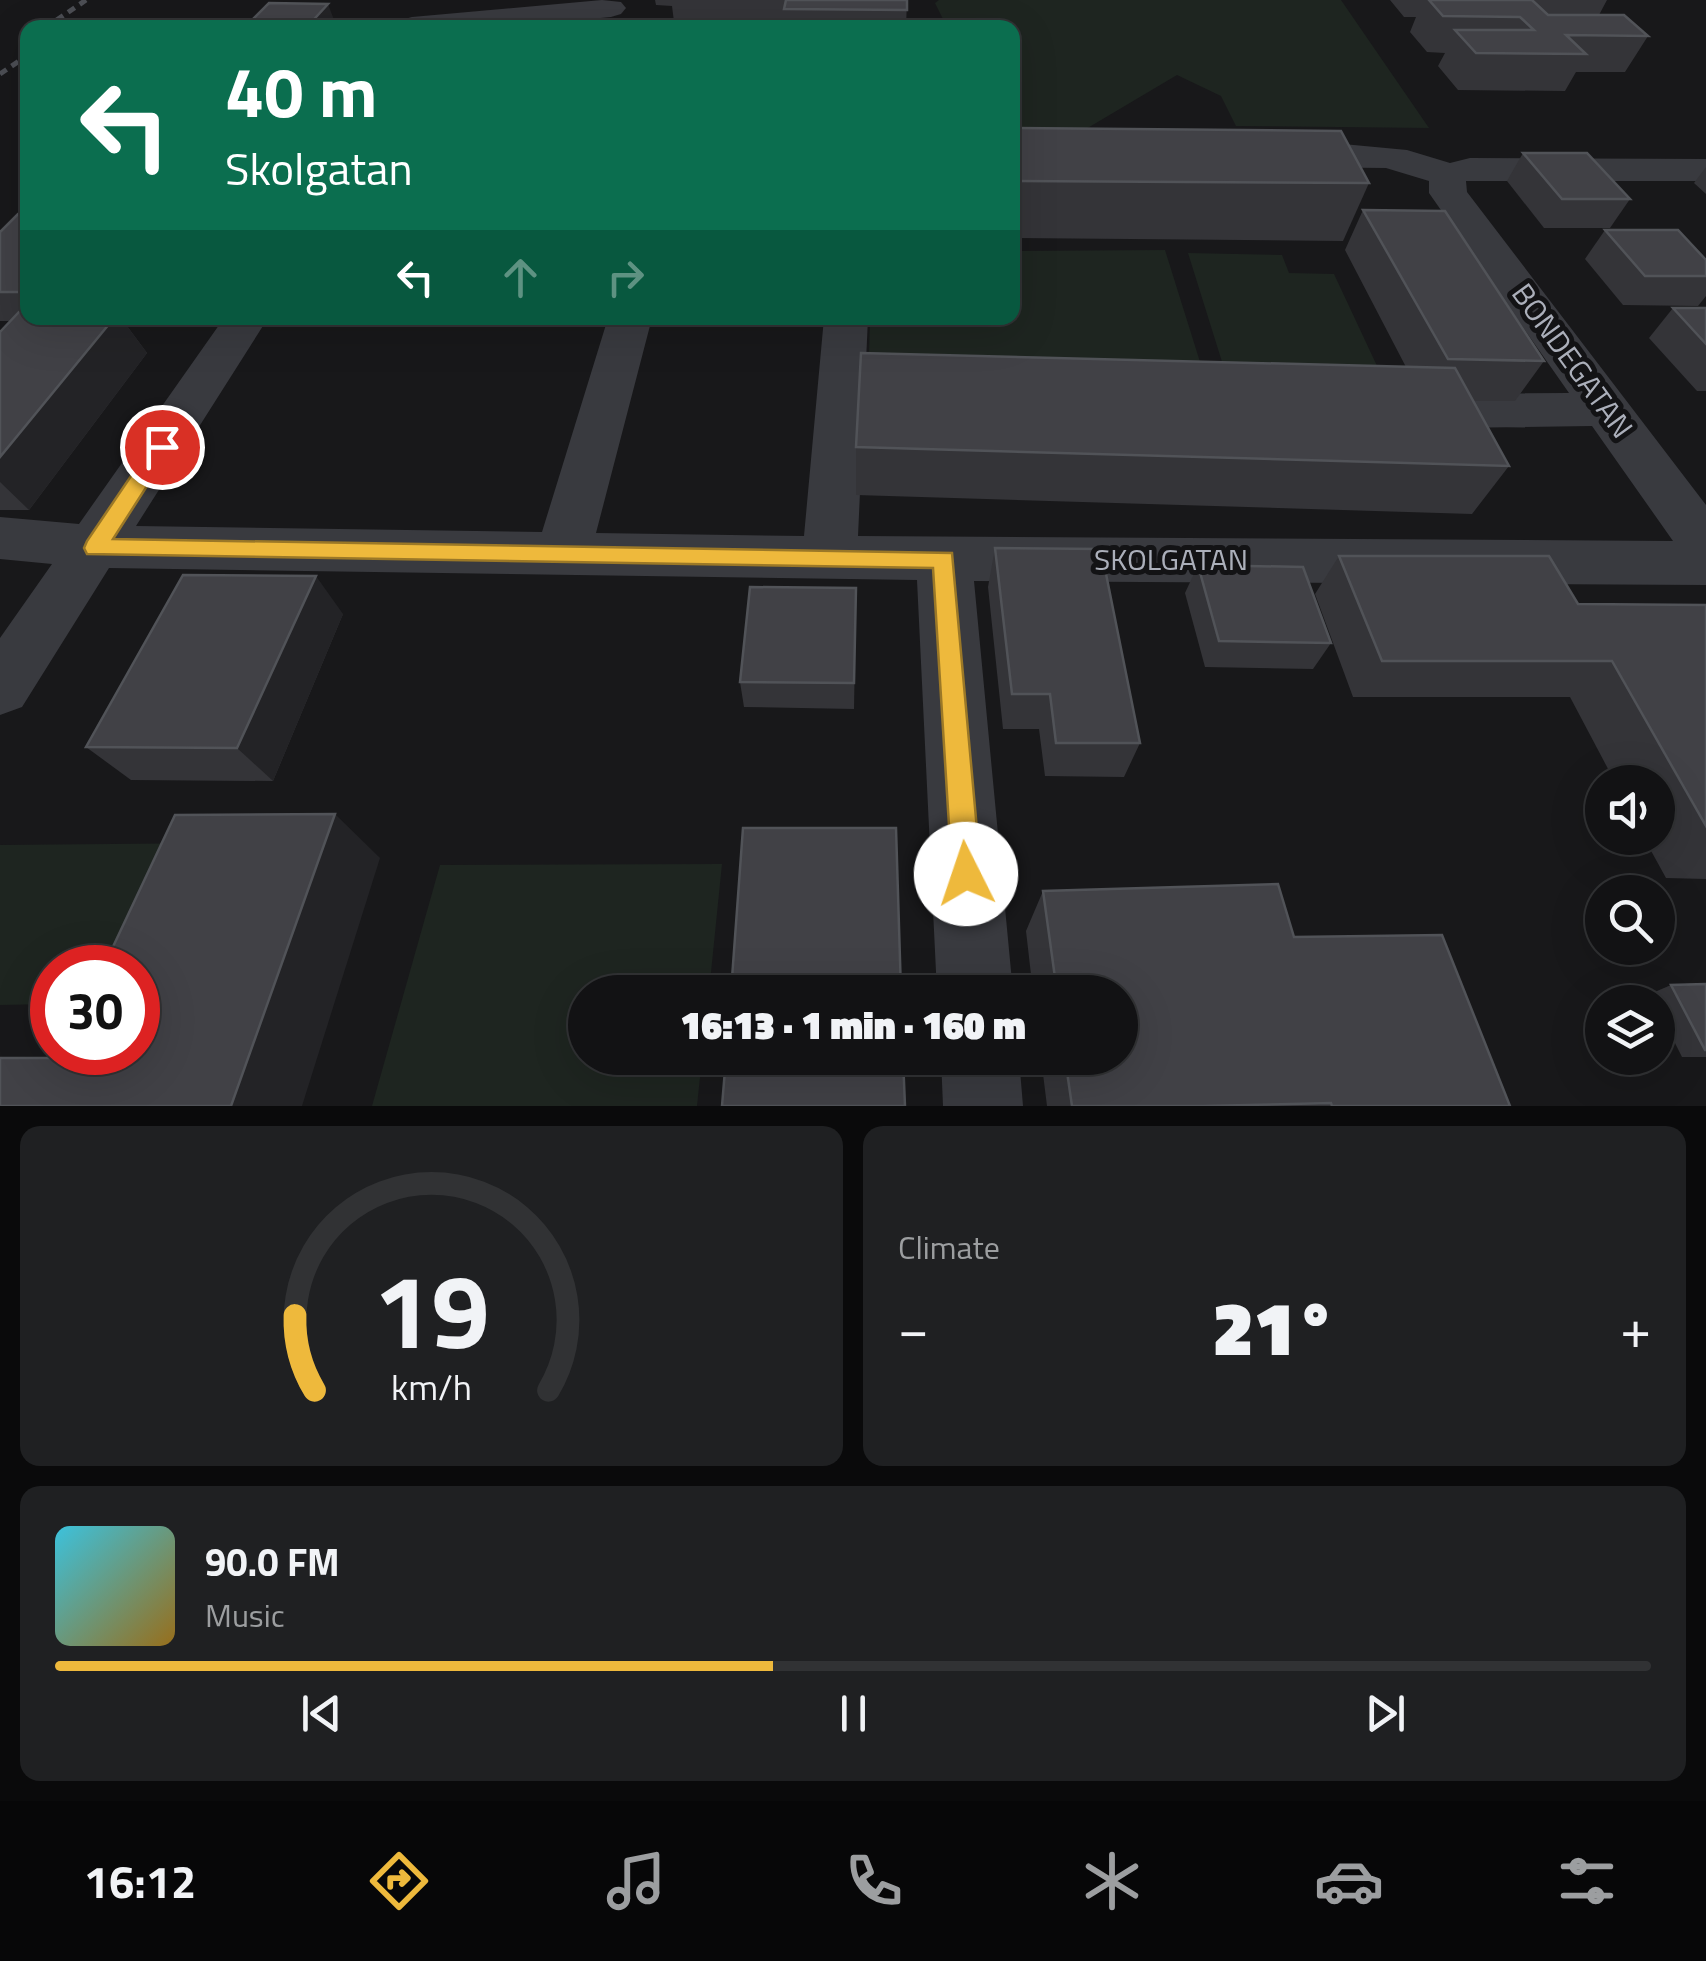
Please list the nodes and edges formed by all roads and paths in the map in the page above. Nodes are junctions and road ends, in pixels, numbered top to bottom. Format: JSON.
{"nodes":[{"id":1,"x":611,"y":8,"type":"dead end"},
{"id":2,"x":485,"y":20,"type":"edge"},
{"id":3,"x":1250,"y":156,"type":"edge"},
{"id":4,"x":1706,"y":170,"type":"edge"},
{"id":5,"x":1447,"y":175,"type":"junction"},
{"id":6,"x":1465,"y":216,"type":"junction"},
{"id":7,"x":1412,"y":218,"type":"edge"},
{"id":8,"x":241,"y":325,"type":"edge"},
{"id":9,"x":628,"y":325,"type":"edge"},
{"id":10,"x":846,"y":325,"type":"edge"},
{"id":11,"x":1606,"y":409,"type":"junction"},
{"id":12,"x":1448,"y":411,"type":"edge"},
{"id":13,"x":0,"y":538,"type":"edge"},
{"id":14,"x":1706,"y":544,"type":"edge"},
{"id":15,"x":95,"y":548,"type":"junction"},
{"id":16,"x":562,"y":553,"type":"junction"},
{"id":17,"x":830,"y":557,"type":"junction"},
{"id":18,"x":944,"y":559,"type":"junction"},
{"id":19,"x":1706,"y":563,"type":"edge"},
{"id":20,"x":19,"y":631,"type":"edge"},
{"id":21,"x":0,"y":688,"type":"edge"},
{"id":22,"x":974,"y":975,"type":"edge"},
{"id":23,"x":981,"y":1075,"type":"edge"},
{"id":24,"x":984,"y":1106,"type":"edge"}],
"edges":[{"from":1,"to":2,"type":"street"},
{"from":3,"to":5,"type":"street"},
{"from":4,"to":5,"type":"street"},
{"from":5,"to":6,"type":"street","name":"BONDEGATAN"},
{"from":6,"to":7,"type":"street"},
{"from":6,"to":11,"type":"street","name":"BONDEGATAN"},
{"from":8,"to":15,"type":"street"},
{"from":9,"to":16,"type":"street"},
{"from":10,"to":17,"type":"street"},
{"from":11,"to":12,"type":"street"},
{"from":11,"to":14,"type":"street","name":"BONDEGATAN"},
{"from":13,"to":15,"type":"street","name":"SKOLGATAN"},
{"from":15,"to":16,"type":"street","name":"SKOLGATAN"},
{"from":15,"to":20,"type":"street"},
{"from":16,"to":17,"type":"street","name":"SKOLGATAN"},
{"from":17,"to":18,"type":"street","name":"SKOLGATAN"},
{"from":18,"to":19,"type":"street","name":"SKOLGATAN"},
{"from":18,"to":22,"type":"street"},
{"from":20,"to":21,"type":"street"},
{"from":23,"to":24,"type":"street"}]}
